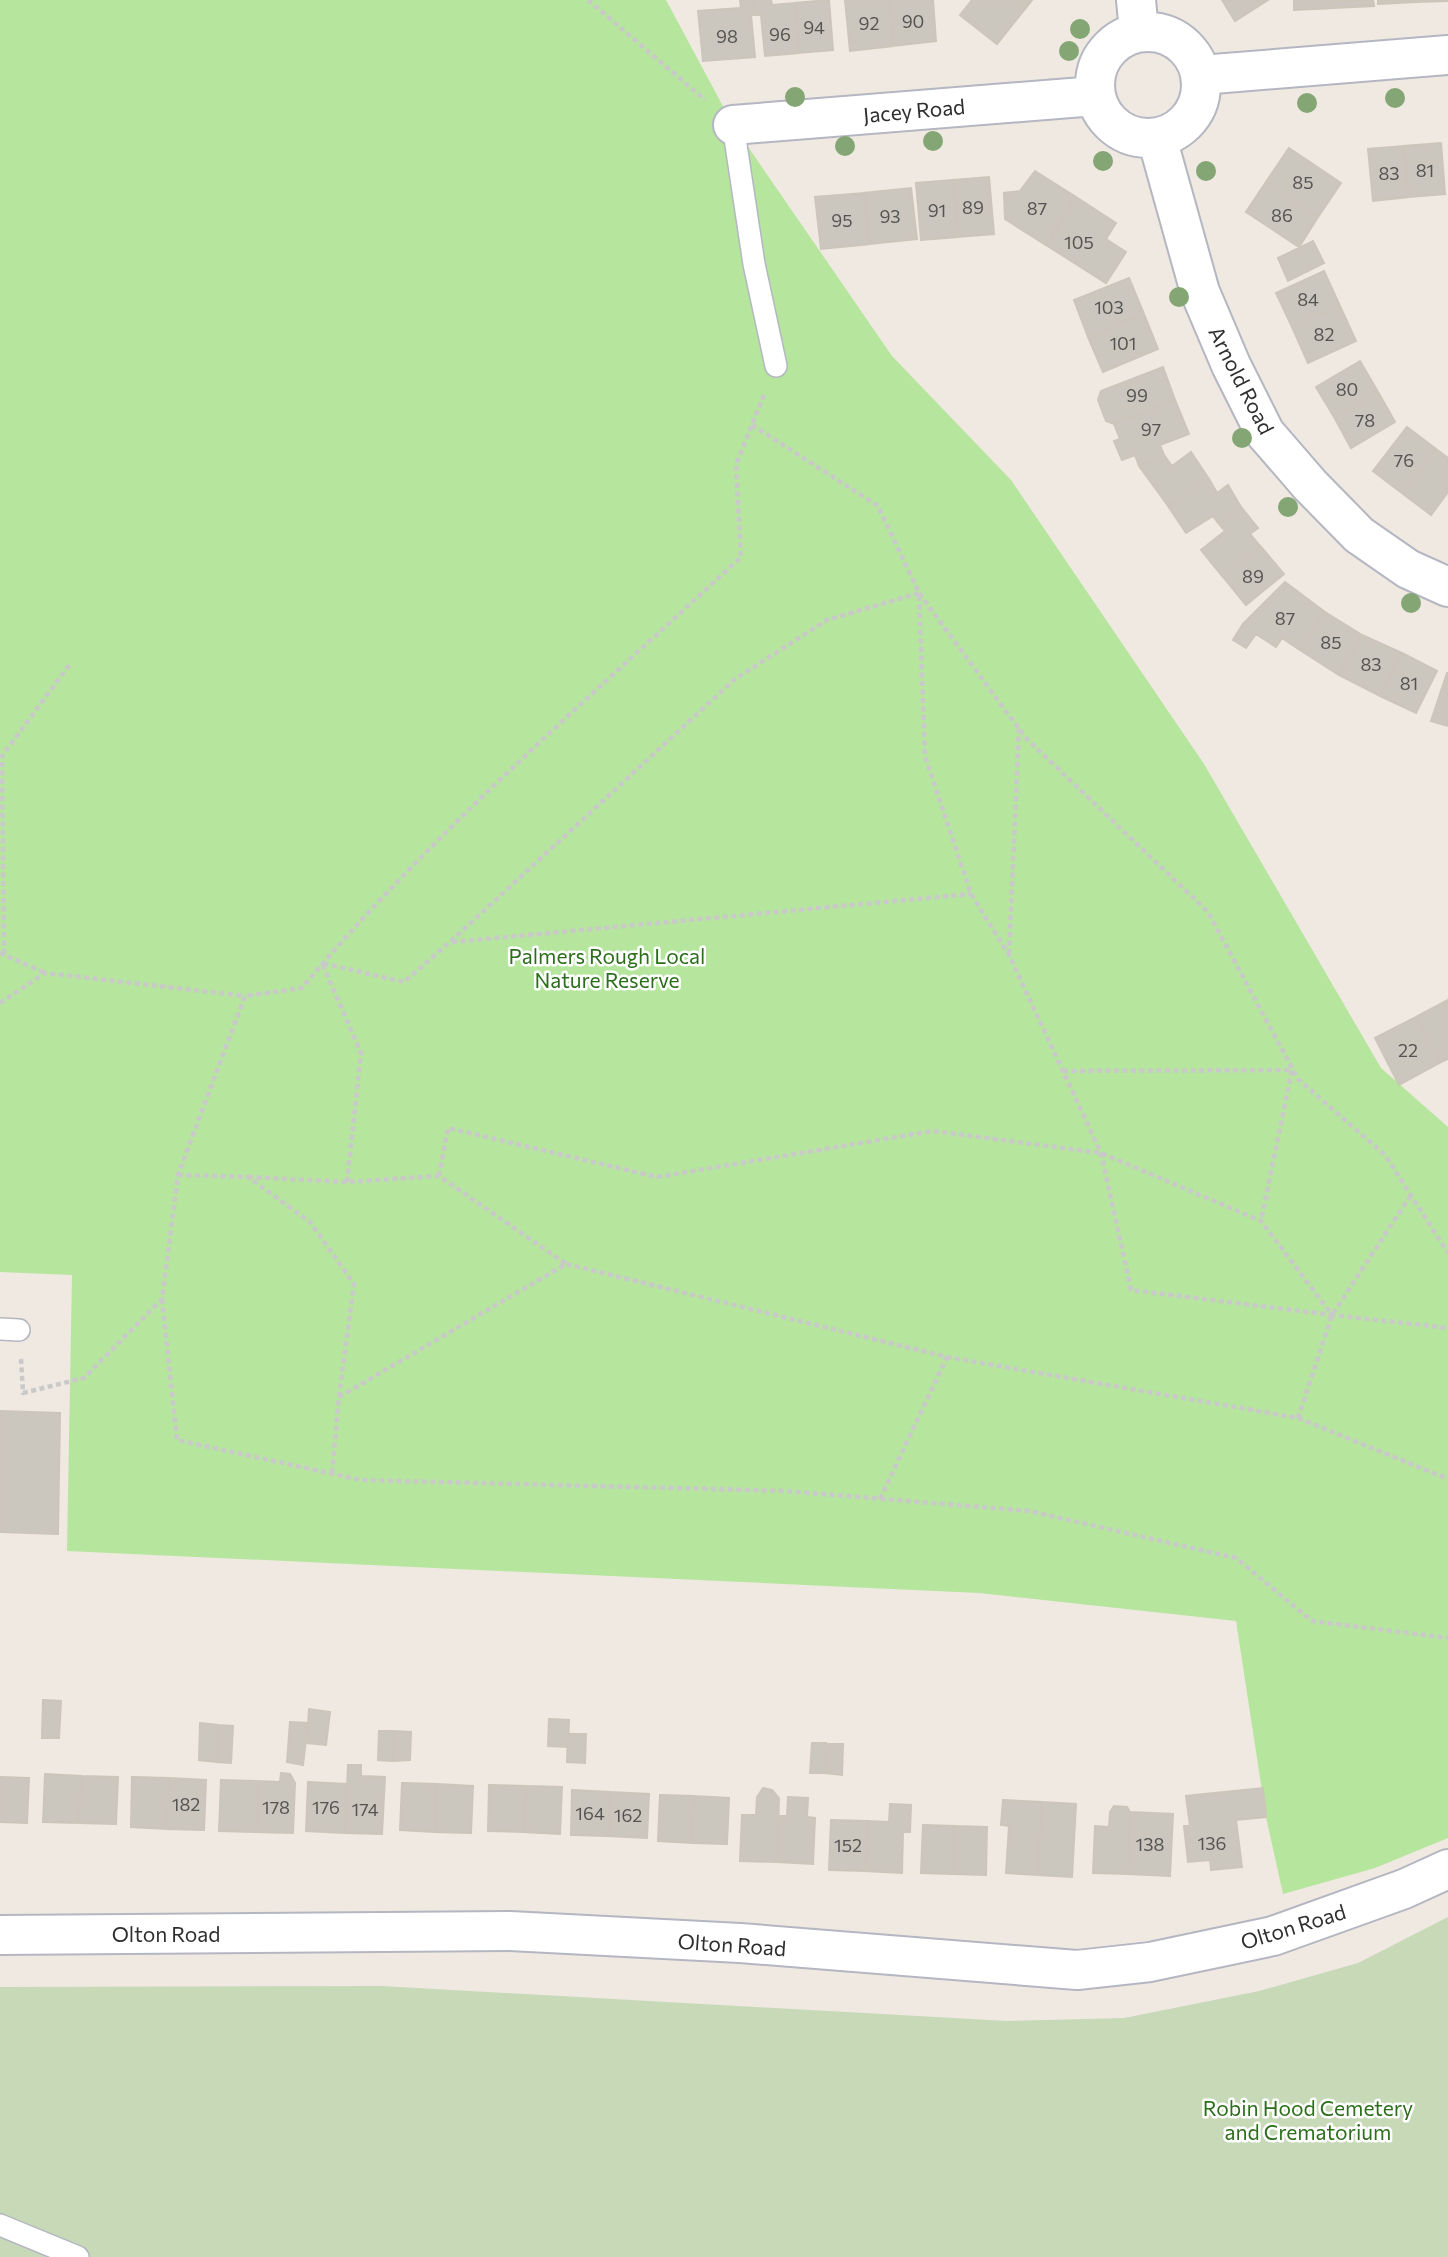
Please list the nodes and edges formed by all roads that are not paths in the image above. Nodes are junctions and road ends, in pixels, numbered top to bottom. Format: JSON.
{"nodes":[{"id":1,"x":1138,"y":16,"type":"edge"},
{"id":2,"x":1448,"y":55,"type":"edge"},
{"id":3,"x":1200,"y":75,"type":"junction"},
{"id":4,"x":1095,"y":96,"type":"junction"},
{"id":5,"x":733,"y":124,"type":"joint"},
{"id":6,"x":1157,"y":138,"type":"junction"},
{"id":7,"x":776,"y":366,"type":"road end"},
{"id":8,"x":1448,"y":587,"type":"edge"},
{"id":9,"x":1448,"y":1869,"type":"edge"},
{"id":10,"x":0,"y":1935,"type":"edge"},
{"id":11,"x":0,"y":2225,"type":"edge"},
{"id":12,"x":78,"y":2257,"type":"edge"}],
"edges":[{"from":1,"to":3,"type":"street"},
{"from":1,"to":4,"type":"street"},
{"from":2,"to":3,"type":"street"},
{"from":3,"to":6,"type":"street"},
{"from":4,"to":5,"type":"street","name":"Jacey Road"},
{"from":4,"to":6,"type":"street"},
{"from":5,"to":7,"type":"lane"},
{"from":6,"to":8,"type":"street","name":"Arnold Road"},
{"from":9,"to":10,"type":"street","name":"Olton Road"},
{"from":11,"to":12,"type":"lane"}]}
